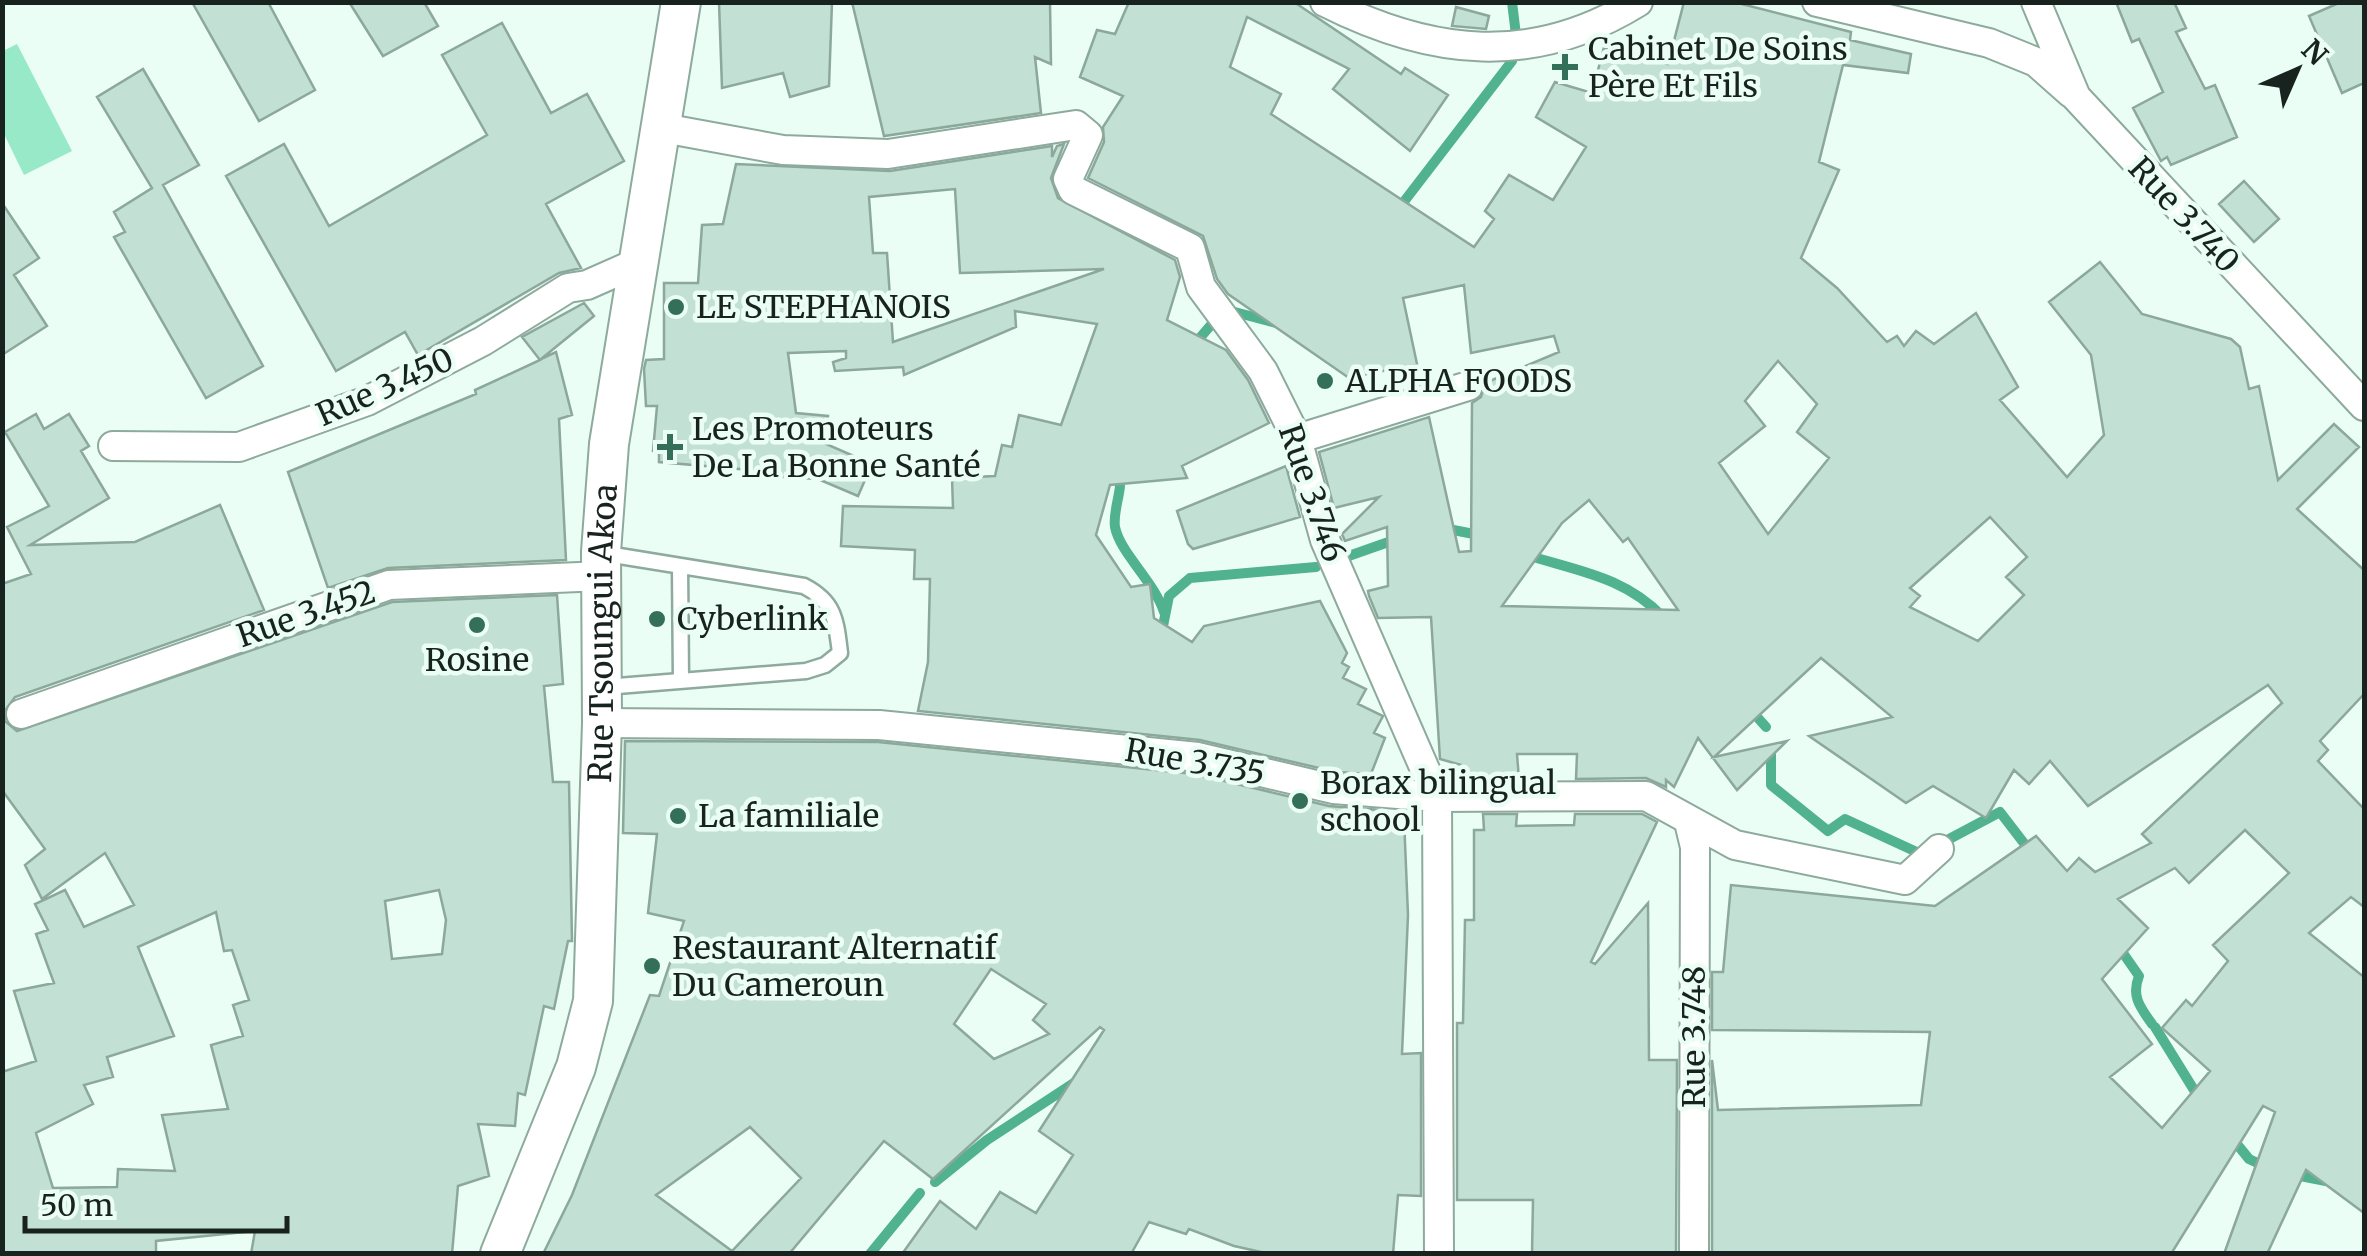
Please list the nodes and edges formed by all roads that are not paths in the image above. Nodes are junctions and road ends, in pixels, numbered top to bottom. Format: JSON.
{"nodes":[{"id":1,"x":681,"y":2,"type":"edge"},
{"id":2,"x":1325,"y":2,"type":"edge"},
{"id":3,"x":1638,"y":2,"type":"edge"},
{"id":4,"x":1817,"y":2,"type":"edge"},
{"id":5,"x":2036,"y":2,"type":"edge"},
{"id":6,"x":2076,"y":97,"type":"junction"},
{"id":7,"x":663,"y":128,"type":"junction"},
{"id":8,"x":639,"y":262,"type":"junction"},
{"id":9,"x":1468,"y":386,"type":"dead end"},
{"id":10,"x":2364,"y":406,"type":"edge"},
{"id":11,"x":1297,"y":438,"type":"junction"},
{"id":12,"x":113,"y":446,"type":"dead end"},
{"id":13,"x":602,"y":564,"type":"junction"},
{"id":14,"x":680,"y":566,"type":"junction"},
{"id":15,"x":681,"y":681,"type":"junction"},
{"id":16,"x":602,"y":705,"type":"junction"},
{"id":17,"x":20,"y":714,"type":"dead end"},
{"id":18,"x":1437,"y":798,"type":"junction"},
{"id":19,"x":1689,"y":822,"type":"junction"},
{"id":20,"x":1939,"y":849,"type":"dead end"},
{"id":21,"x":500,"y":1254,"type":"edge"},
{"id":22,"x":1438,"y":1254,"type":"edge"},
{"id":23,"x":1694,"y":1254,"type":"edge"}],
"edges":[{"from":1,"to":7,"type":"main road","name":"Rue Tsoungui Akoa"},
{"from":2,"to":3,"type":"street"},
{"from":4,"to":6,"type":"street"},
{"from":5,"to":6,"type":"street","name":"Rue 3.740"},
{"from":6,"to":10,"type":"street","name":"Rue 3.740"},
{"from":7,"to":8,"type":"main road","name":"Rue Tsoungui Akoa"},
{"from":7,"to":11,"type":"street","name":"Rue 3.746"},
{"from":8,"to":12,"type":"street","name":"Rue 3.450"},
{"from":8,"to":13,"type":"main road","name":"Rue Tsoungui Akoa"},
{"from":9,"to":11,"type":"street"},
{"from":11,"to":18,"type":"street","name":"Rue 3.746"},
{"from":13,"to":14,"type":"lane"},
{"from":13,"to":16,"type":"main road","name":"Rue Tsoungui Akoa"},
{"from":13,"to":17,"type":"street","name":"Rue 3.452"},
{"from":14,"to":15,"type":"lane"},
{"from":14,"to":15,"type":"lane"},
{"from":15,"to":16,"type":"lane"},
{"from":16,"to":18,"type":"street","name":"Rue 3.735"},
{"from":16,"to":21,"type":"main road","name":"Rue Tsoungui Akoa"},
{"from":18,"to":19,"type":"street","name":"Rue 3.735"},
{"from":18,"to":22,"type":"street","name":"Rue 3.746"},
{"from":19,"to":20,"type":"street","name":"Rue 3.735"},
{"from":19,"to":23,"type":"street","name":"Rue 3.748"}]}
